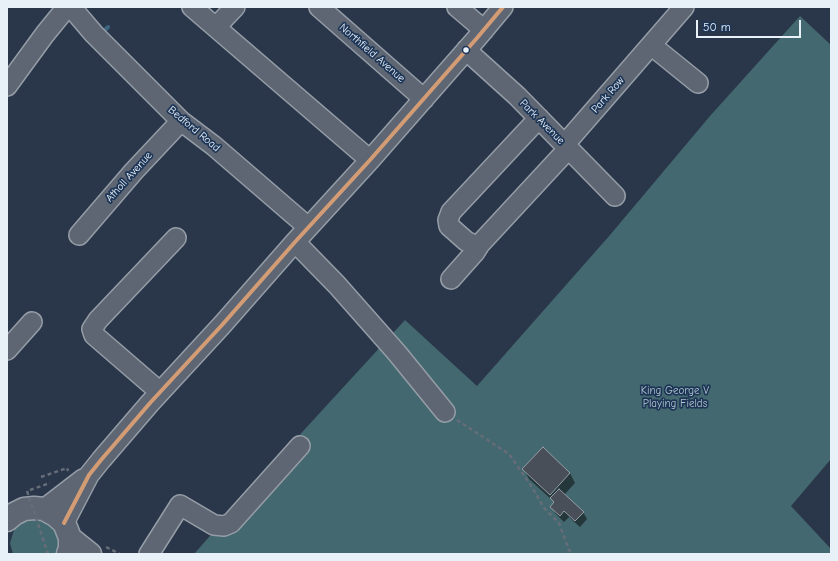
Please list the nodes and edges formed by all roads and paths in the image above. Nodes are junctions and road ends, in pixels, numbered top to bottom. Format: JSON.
{"nodes":[{"id":1,"x":67,"y":7,"type":"edge"},
{"id":2,"x":70,"y":7,"type":"edge"},
{"id":3,"x":192,"y":7,"type":"edge"},
{"id":4,"x":235,"y":7,"type":"edge"},
{"id":5,"x":319,"y":7,"type":"edge"},
{"id":6,"x":457,"y":7,"type":"edge"},
{"id":7,"x":502,"y":7,"type":"edge"},
{"id":8,"x":680,"y":12,"type":"edge"},
{"id":9,"x":216,"y":27,"type":"junction"},
{"id":10,"x":484,"y":30,"type":"junction"},
{"id":11,"x":651,"y":45,"type":"junction"},
{"id":12,"x":466,"y":50,"type":"junction"},
{"id":13,"x":698,"y":84,"type":"dead end"},
{"id":14,"x":7,"y":86,"type":"edge"},
{"id":15,"x":424,"y":98,"type":"junction"},
{"id":16,"x":538,"y":118,"type":"junction"},
{"id":17,"x":181,"y":121,"type":"junction"},
{"id":18,"x":567,"y":146,"type":"junction"},
{"id":19,"x":370,"y":160,"type":"junction"},
{"id":20,"x":616,"y":196,"type":"dead end"},
{"id":21,"x":308,"y":227,"type":"junction"},
{"id":22,"x":79,"y":235,"type":"dead end"},
{"id":23,"x":176,"y":238,"type":"dead end"},
{"id":24,"x":295,"y":242,"type":"junction"},
{"id":25,"x":480,"y":244,"type":"junction"},
{"id":26,"x":451,"y":279,"type":"dead end"},
{"id":27,"x":32,"y":322,"type":"dead end"},
{"id":28,"x":7,"y":350,"type":"edge"},
{"id":29,"x":160,"y":392,"type":"junction"},
{"id":30,"x":445,"y":412,"type":"joint"},
{"id":31,"x":300,"y":446,"type":"dead end"},
{"id":32,"x":89,"y":475,"type":"junction"},
{"id":33,"x":68,"y":476,"type":"dead end"},
{"id":34,"x":41,"y":477,"type":"dead end"},
{"id":35,"x":55,"y":481,"type":"dead end"},
{"id":36,"x":22,"y":507,"type":"edge"},
{"id":37,"x":67,"y":538,"type":"edge"},
{"id":38,"x":48,"y":554,"type":"edge"},
{"id":39,"x":90,"y":554,"type":"edge"},
{"id":40,"x":149,"y":554,"type":"edge"},
{"id":41,"x":574,"y":554,"type":"edge"}],
"edges":[{"from":1,"to":14,"type":"street"},
{"from":2,"to":17,"type":"street","name":"Bedford Road"},
{"from":3,"to":9,"type":"street"},
{"from":4,"to":9,"type":"street"},
{"from":5,"to":15,"type":"street","name":"Northfield Avenue"},
{"from":6,"to":10,"type":"street"},
{"from":7,"to":10,"type":"street"},
{"from":8,"to":11,"type":"street","name":"Park Row"},
{"from":9,"to":19,"type":"street"},
{"from":10,"to":12,"type":"street"},
{"from":11,"to":13,"type":"street"},
{"from":11,"to":18,"type":"street","name":"Park Row"},
{"from":12,"to":15,"type":"street"},
{"from":12,"to":16,"type":"street","name":"Park Avenue"},
{"from":15,"to":19,"type":"street"},
{"from":16,"to":18,"type":"street","name":"Park Avenue"},
{"from":16,"to":25,"type":"street"},
{"from":17,"to":21,"type":"street","name":"Bedford Road"},
{"from":17,"to":22,"type":"street","name":"Atholl Avenue"},
{"from":18,"to":20,"type":"street","name":"Park Avenue"},
{"from":18,"to":25,"type":"street","name":"Park Row"},
{"from":19,"to":21,"type":"street"},
{"from":21,"to":24,"type":"street"},
{"from":23,"to":29,"type":"street"},
{"from":24,"to":29,"type":"street"},
{"from":24,"to":30,"type":"street"},
{"from":25,"to":26,"type":"street","name":"Park Row"},
{"from":27,"to":28,"type":"street"},
{"from":29,"to":32,"type":"street"},
{"from":30,"to":41,"type":"path"},
{"from":31,"to":40,"type":"street"},
{"from":32,"to":36,"type":"street"},
{"from":32,"to":37,"type":"street"},
{"from":33,"to":34,"type":"path"},
{"from":35,"to":36,"type":"path"},
{"from":36,"to":37,"type":"main road"},
{"from":36,"to":38,"type":"path","bridge":true},
{"from":37,"to":39,"type":"main road"}]}
